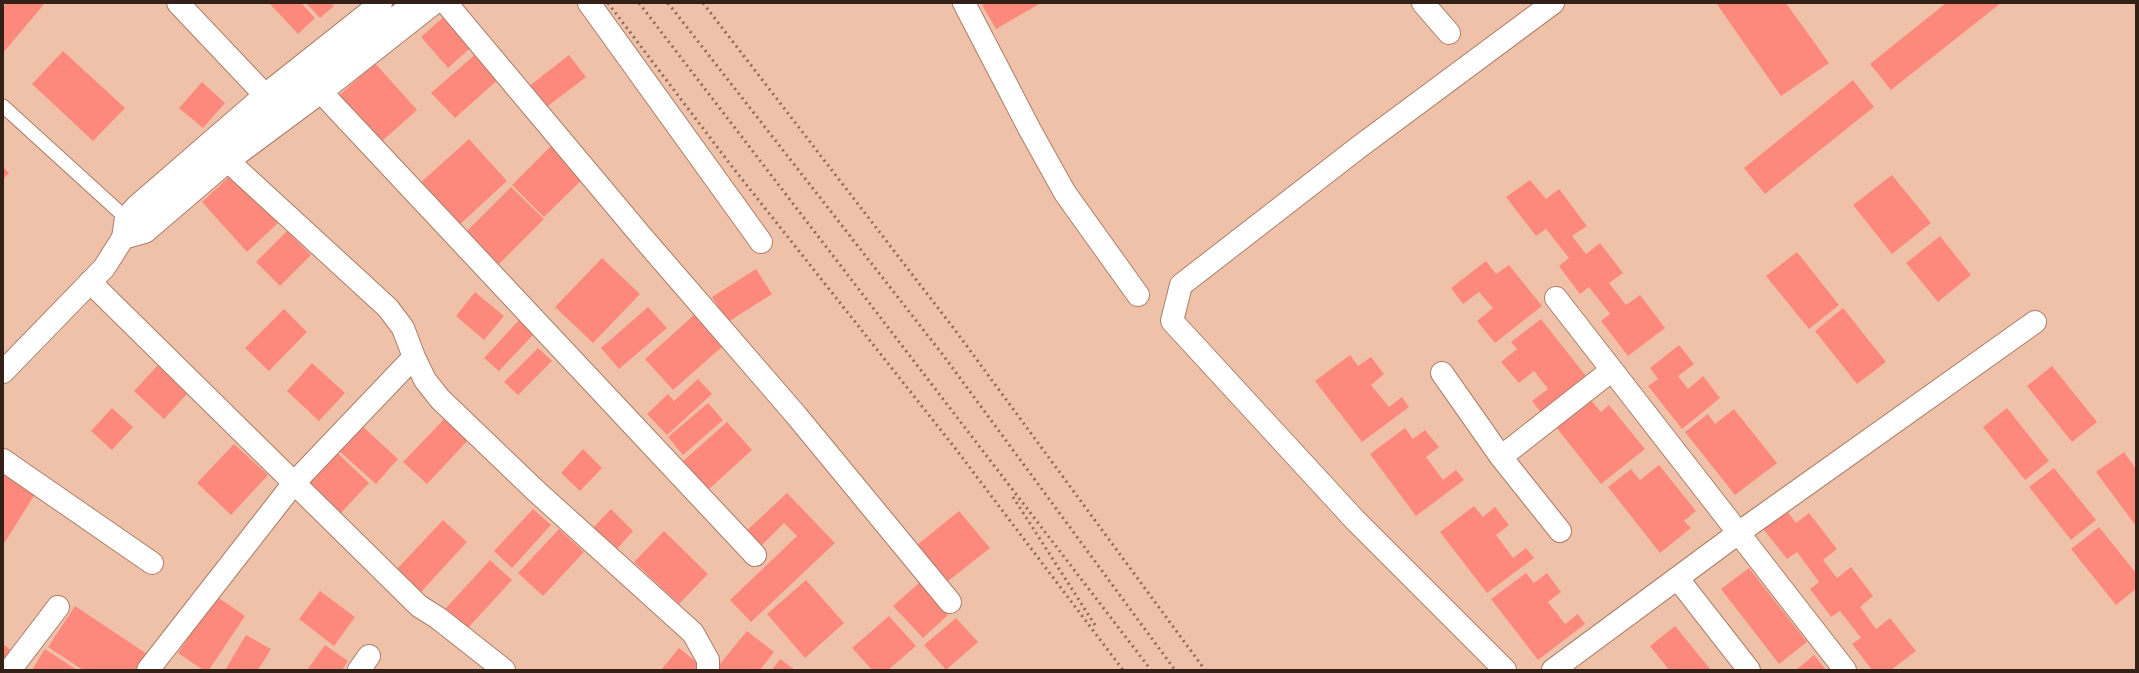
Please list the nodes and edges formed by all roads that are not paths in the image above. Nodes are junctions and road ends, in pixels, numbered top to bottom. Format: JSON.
{"nodes":[{"id":1,"x":178,"y":3,"type":"edge"},
{"id":2,"x":381,"y":3,"type":"edge"},
{"id":3,"x":415,"y":3,"type":"edge"},
{"id":4,"x":434,"y":3,"type":"edge"},
{"id":5,"x":446,"y":3,"type":"edge"},
{"id":6,"x":589,"y":3,"type":"edge"},
{"id":7,"x":964,"y":3,"type":"edge"},
{"id":8,"x":1424,"y":3,"type":"edge"},
{"id":9,"x":1553,"y":3,"type":"edge"},
{"id":10,"x":1449,"y":33,"type":"dead end"},
{"id":11,"x":321,"y":92,"type":"junction"},
{"id":12,"x":265,"y":95,"type":"junction"},
{"id":13,"x":3,"y":106,"type":"edge"},
{"id":14,"x":228,"y":161,"type":"junction"},
{"id":15,"x":124,"y":228,"type":"junction"},
{"id":16,"x":761,"y":242,"type":"dead end"},
{"id":17,"x":90,"y":282,"type":"junction"},
{"id":18,"x":1138,"y":295,"type":"dead end"},
{"id":19,"x":1556,"y":298,"type":"dead end"},
{"id":20,"x":2034,"y":322,"type":"dead end"},
{"id":21,"x":414,"y":357,"type":"junction"},
{"id":22,"x":4,"y":370,"type":"edge"},
{"id":23,"x":1612,"y":370,"type":"junction"},
{"id":24,"x":1442,"y":373,"type":"dead end"},
{"id":25,"x":1501,"y":457,"type":"junction"},
{"id":26,"x":3,"y":460,"type":"edge"},
{"id":27,"x":294,"y":483,"type":"junction"},
{"id":28,"x":1560,"y":531,"type":"dead end"},
{"id":29,"x":1738,"y":534,"type":"junction"},
{"id":30,"x":755,"y":555,"type":"dead end"},
{"id":31,"x":152,"y":563,"type":"dead end"},
{"id":32,"x":1678,"y":578,"type":"junction"},
{"id":33,"x":950,"y":602,"type":"dead end"},
{"id":34,"x":58,"y":607,"type":"dead end"},
{"id":35,"x":491,"y":666,"type":"edge"},
{"id":36,"x":10,"y":670,"type":"edge"},
{"id":37,"x":148,"y":670,"type":"edge"},
{"id":38,"x":708,"y":670,"type":"edge"},
{"id":39,"x":1505,"y":670,"type":"edge"},
{"id":40,"x":1553,"y":670,"type":"edge"},
{"id":41,"x":1749,"y":670,"type":"edge"},
{"id":42,"x":1845,"y":670,"type":"edge"}],
"edges":[{"from":1,"to":12,"type":"street"},
{"from":2,"to":12,"type":"street"},
{"from":3,"to":15,"type":"street"},
{"from":4,"to":11,"type":"street"},
{"from":5,"to":33,"type":"street"},
{"from":6,"to":16,"type":"street"},
{"from":7,"to":18,"type":"street"},
{"from":8,"to":10,"type":"street"},
{"from":9,"to":39,"type":"street"},
{"from":11,"to":14,"type":"street"},
{"from":11,"to":30,"type":"street"},
{"from":12,"to":15,"type":"street"},
{"from":13,"to":15,"type":"lane"},
{"from":14,"to":15,"type":"street"},
{"from":14,"to":21,"type":"street"},
{"from":15,"to":17,"type":"street"},
{"from":17,"to":22,"type":"street"},
{"from":17,"to":27,"type":"street"},
{"from":19,"to":23,"type":"street"},
{"from":20,"to":29,"type":"street"},
{"from":21,"to":27,"type":"street"},
{"from":21,"to":38,"type":"street"},
{"from":23,"to":25,"type":"street"},
{"from":23,"to":29,"type":"street"},
{"from":24,"to":25,"type":"street"},
{"from":25,"to":28,"type":"street"},
{"from":26,"to":31,"type":"street"},
{"from":27,"to":35,"type":"street"},
{"from":27,"to":37,"type":"street"},
{"from":29,"to":32,"type":"street"},
{"from":29,"to":42,"type":"street"},
{"from":32,"to":40,"type":"street"},
{"from":32,"to":41,"type":"street"},
{"from":34,"to":36,"type":"street"}]}
